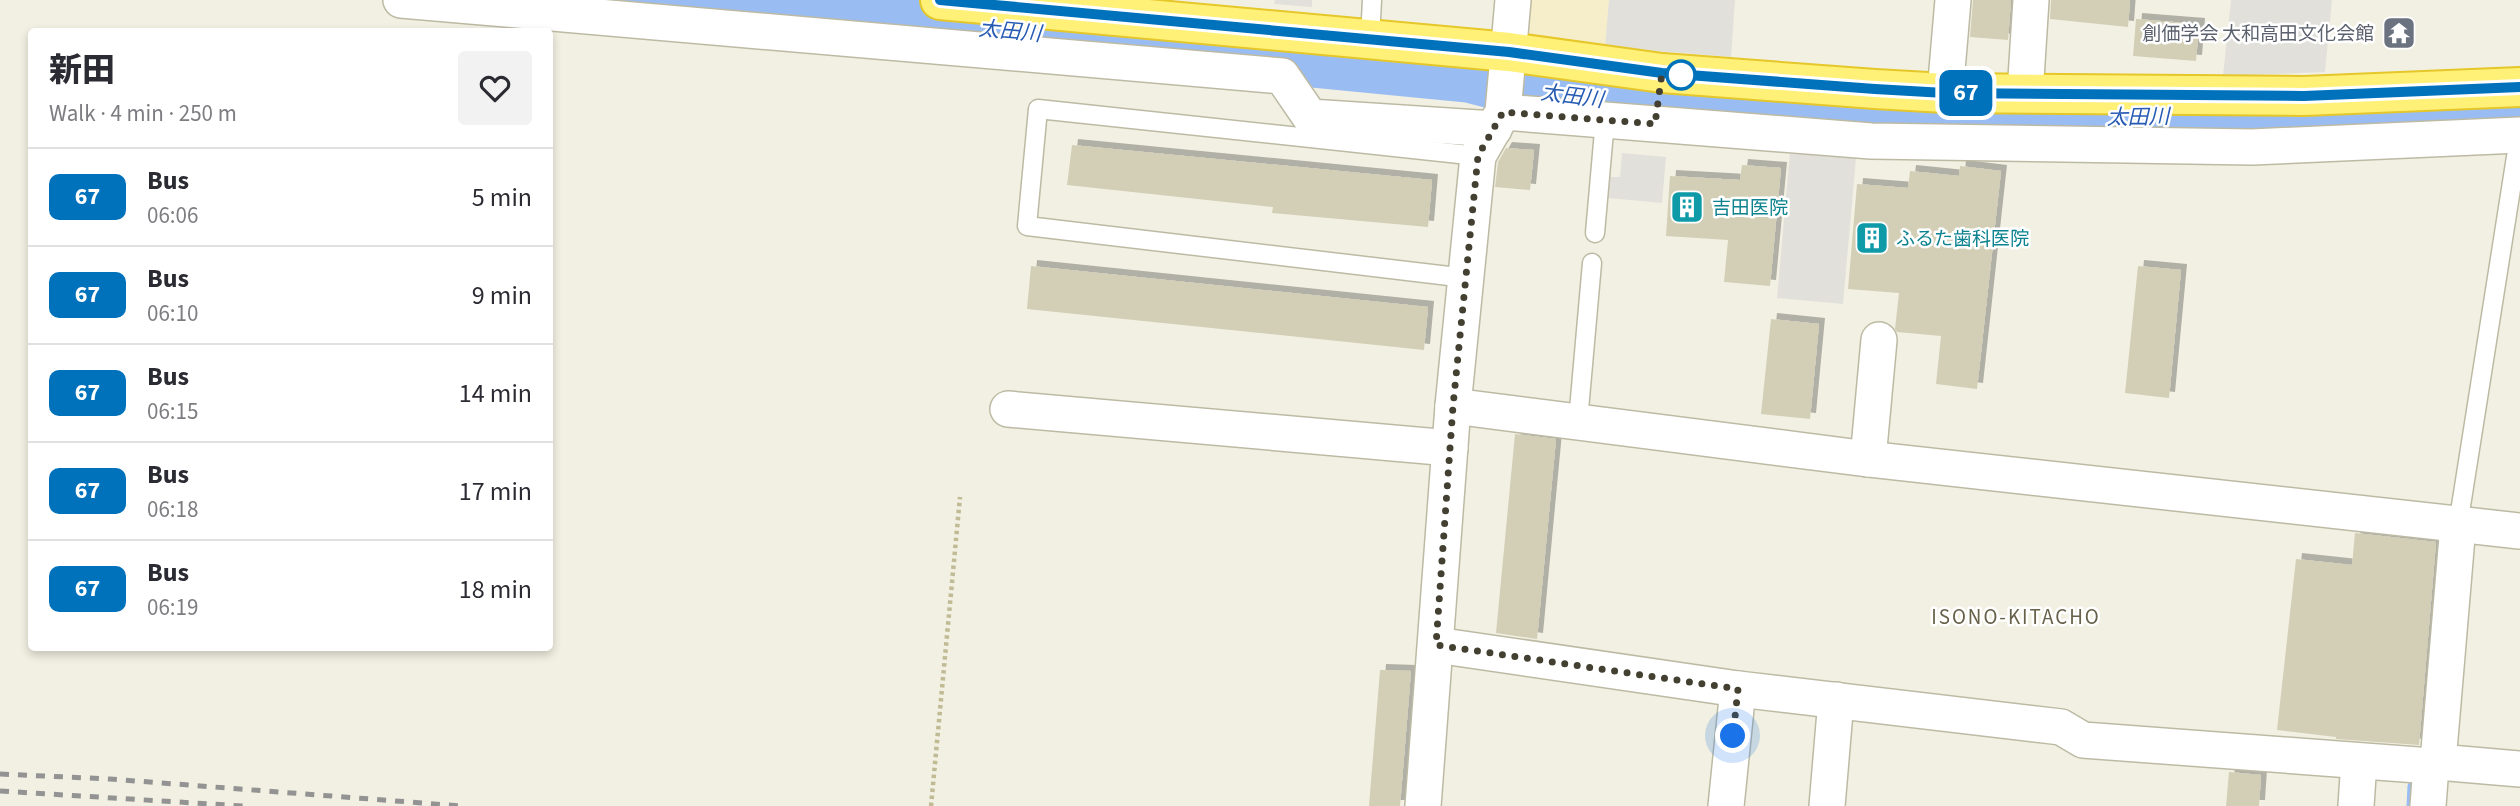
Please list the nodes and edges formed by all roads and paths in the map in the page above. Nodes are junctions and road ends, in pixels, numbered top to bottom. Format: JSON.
{"nodes":[{"id":1,"x":401,"y":0,"type":"edge"},
{"id":2,"x":940,"y":0,"type":"edge"},
{"id":3,"x":1372,"y":0,"type":"edge"},
{"id":4,"x":1513,"y":0,"type":"edge"},
{"id":5,"x":1953,"y":0,"type":"edge"},
{"id":6,"x":2031,"y":0,"type":"edge"},
{"id":7,"x":1370,"y":39,"type":"junction"},
{"id":8,"x":1508,"y":59,"type":"junction"},
{"id":9,"x":2520,"y":87,"type":"edge"},
{"id":10,"x":1945,"y":93,"type":"junction"},
{"id":11,"x":2025,"y":94,"type":"junction"},
{"id":12,"x":1658,"y":101,"type":"junction"},
{"id":13,"x":1873,"y":116,"type":"junction"},
{"id":14,"x":1605,"y":120,"type":"junction"},
{"id":15,"x":1494,"y":125,"type":"junction"},
{"id":16,"x":2520,"y":135,"type":"edge"},
{"id":17,"x":2520,"y":143,"type":"edge"},
{"id":18,"x":1595,"y":233,"type":"dead end"},
{"id":19,"x":1592,"y":263,"type":"dead end"},
{"id":20,"x":1466,"y":278,"type":"junction"},
{"id":21,"x":1879,"y":340,"type":"dead end"},
{"id":22,"x":1453,"y":406,"type":"junction"},
{"id":23,"x":1008,"y":409,"type":"dead end"},
{"id":24,"x":1578,"y":421,"type":"junction"},
{"id":25,"x":1450,"y":448,"type":"junction"},
{"id":26,"x":1868,"y":459,"type":"junction"},
{"id":27,"x":960,"y":497,"type":"dead end"},
{"id":28,"x":2458,"y":525,"type":"junction"},
{"id":29,"x":2520,"y":531,"type":"edge"},
{"id":30,"x":1436,"y":645,"type":"junction"},
{"id":31,"x":1738,"y":689,"type":"junction"},
{"id":32,"x":1836,"y":700,"type":"junction"},
{"id":33,"x":2359,"y":761,"type":"junction"},
{"id":34,"x":2435,"y":764,"type":"junction"},
{"id":35,"x":2520,"y":769,"type":"edge"},
{"id":36,"x":931,"y":806,"type":"edge"},
{"id":37,"x":1423,"y":806,"type":"edge"},
{"id":38,"x":1726,"y":806,"type":"edge"},
{"id":39,"x":1827,"y":806,"type":"edge"},
{"id":40,"x":2356,"y":806,"type":"edge"},
{"id":41,"x":2428,"y":806,"type":"edge"}],
"edges":[{"from":1,"to":15,"type":"street"},
{"from":2,"to":7,"type":"highway"},
{"from":3,"to":7,"type":"lane"},
{"from":4,"to":8,"type":"street"},
{"from":5,"to":10,"type":"street"},
{"from":6,"to":11,"type":"street"},
{"from":7,"to":8,"type":"highway"},
{"from":8,"to":12,"type":"highway"},
{"from":8,"to":15,"type":"street"},
{"from":9,"to":11,"type":"highway"},
{"from":10,"to":11,"type":"highway"},
{"from":10,"to":13,"type":"highway"},
{"from":12,"to":13,"type":"highway"},
{"from":12,"to":13,"type":"street"},
{"from":12,"to":14,"type":"street"},
{"from":13,"to":16,"type":"street"},
{"from":14,"to":15,"type":"street"},
{"from":14,"to":18,"type":"lane"},
{"from":15,"to":20,"type":"street"},
{"from":15,"to":20,"type":"lane"},
{"from":17,"to":28,"type":"lane"},
{"from":19,"to":24,"type":"lane"},
{"from":20,"to":22,"type":"street"},
{"from":21,"to":26,"type":"street"},
{"from":22,"to":24,"type":"street"},
{"from":22,"to":25,"type":"street"},
{"from":23,"to":25,"type":"street"},
{"from":24,"to":26,"type":"street"},
{"from":25,"to":30,"type":"street"},
{"from":26,"to":28,"type":"street"},
{"from":27,"to":36,"type":"path"},
{"from":28,"to":29,"type":"street"},
{"from":28,"to":34,"type":"street"},
{"from":30,"to":31,"type":"street"},
{"from":30,"to":37,"type":"street"},
{"from":31,"to":32,"type":"street"},
{"from":31,"to":38,"type":"street"},
{"from":32,"to":33,"type":"street"},
{"from":32,"to":39,"type":"street"},
{"from":33,"to":34,"type":"street"},
{"from":33,"to":40,"type":"street"},
{"from":34,"to":35,"type":"street"},
{"from":34,"to":41,"type":"street"}]}
